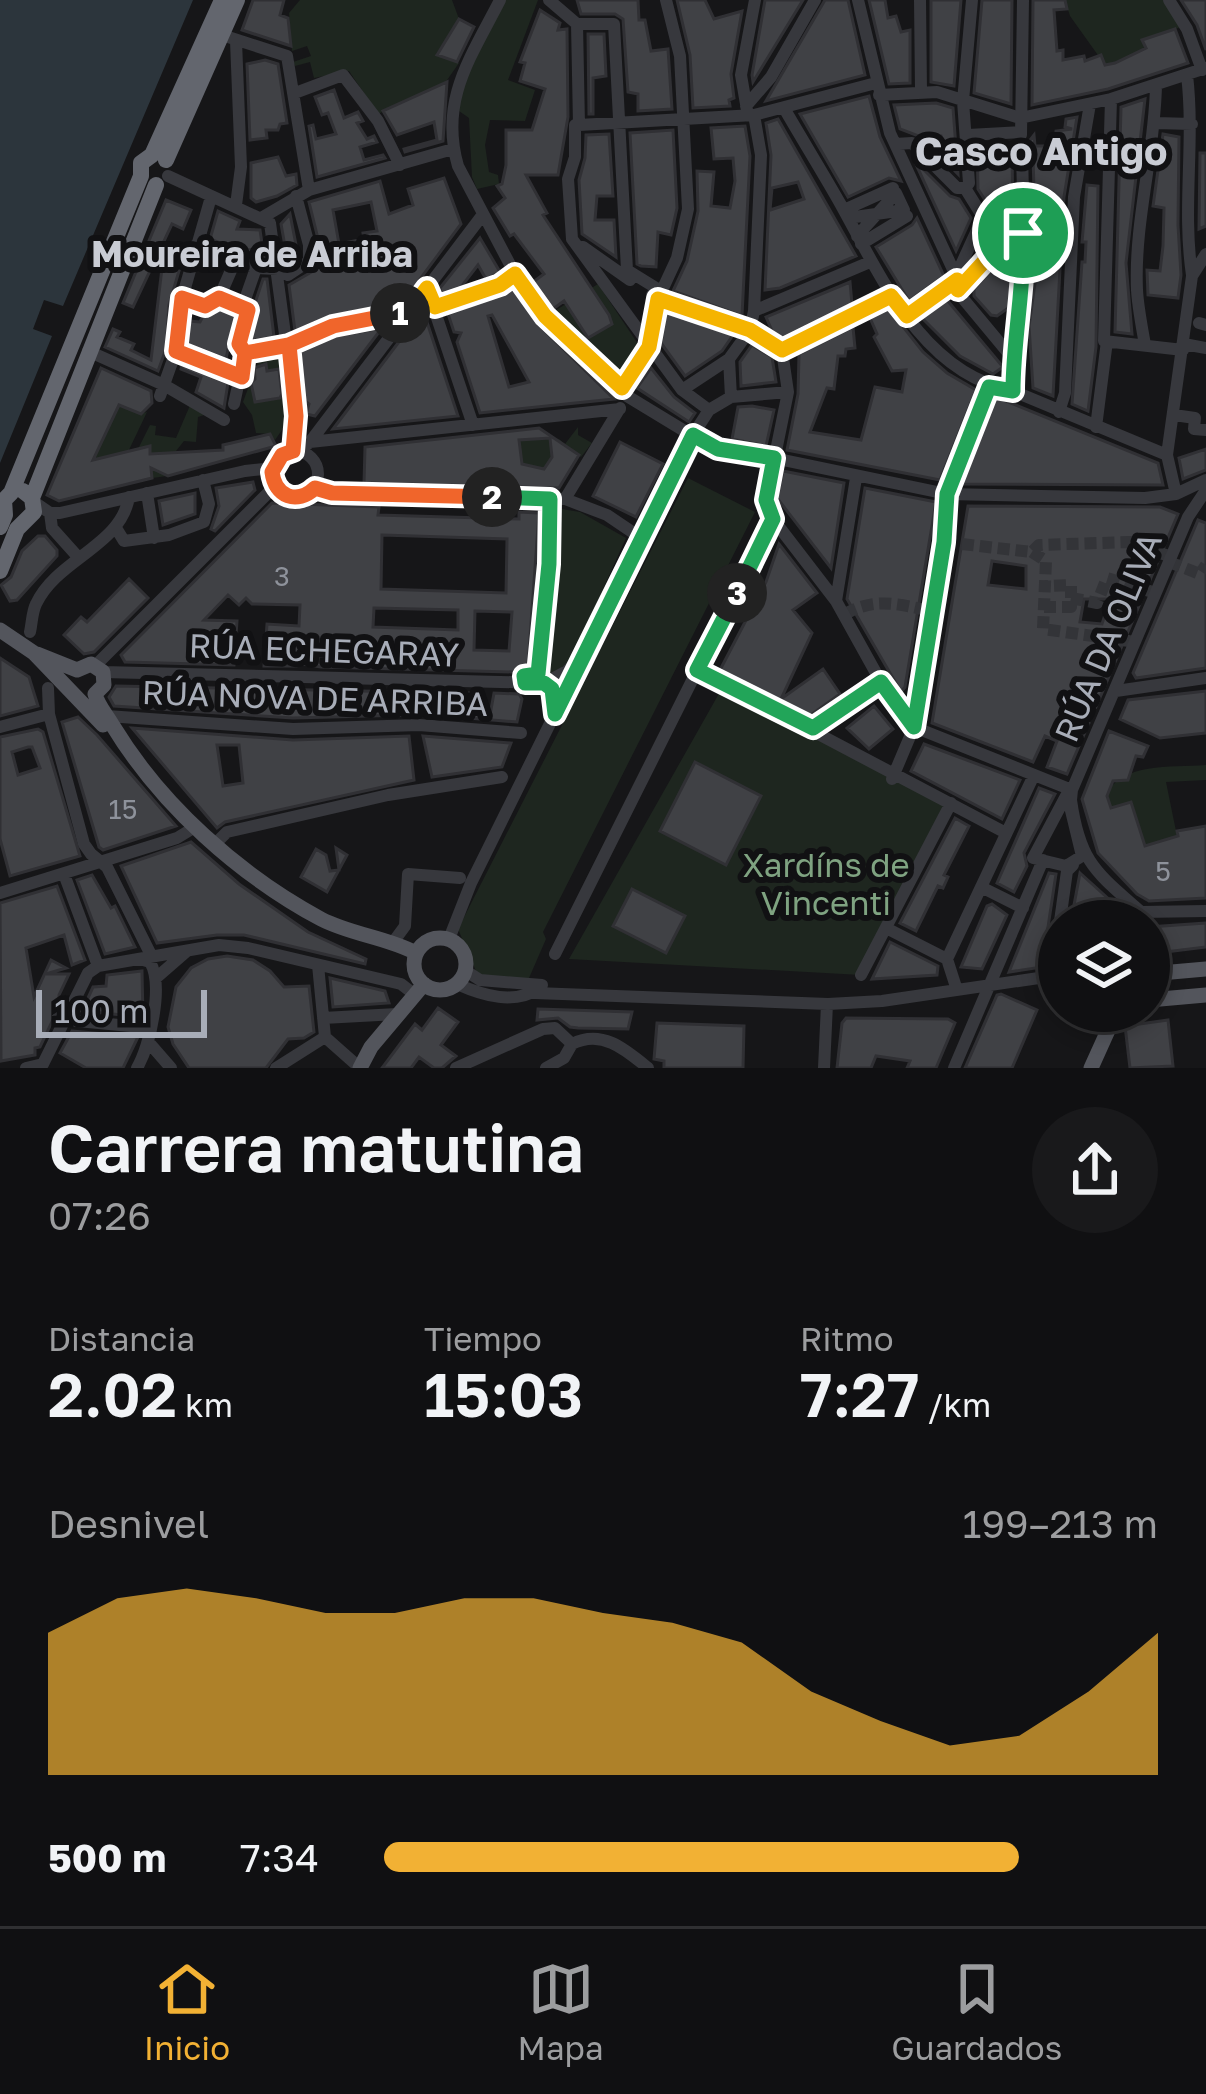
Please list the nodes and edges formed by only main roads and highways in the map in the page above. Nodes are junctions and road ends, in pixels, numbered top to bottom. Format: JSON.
{"nodes":[{"id":1,"x":222,"y":0,"type":"edge"},
{"id":2,"x":237,"y":0,"type":"edge"},
{"id":3,"x":156,"y":170,"type":"junction"},
{"id":4,"x":11,"y":493,"type":"junction"},
{"id":5,"x":39,"y":504,"type":"junction"},
{"id":6,"x":9,"y":521,"type":"edge"},
{"id":7,"x":0,"y":571,"type":"edge"},
{"id":8,"x":0,"y":629,"type":"edge"},
{"id":9,"x":34,"y":653,"type":"junction"},
{"id":10,"x":77,"y":670,"type":"junction"},
{"id":11,"x":95,"y":694,"type":"junction"},
{"id":12,"x":122,"y":741,"type":"junction"},
{"id":13,"x":416,"y":953,"type":"junction"},
{"id":14,"x":1206,"y":969,"type":"edge"},
{"id":15,"x":1170,"y":972,"type":"edge"},
{"id":16,"x":419,"y":989,"type":"junction"},
{"id":17,"x":1206,"y":995,"type":"edge"},
{"id":18,"x":1170,"y":998,"type":"edge"},
{"id":19,"x":1105,"y":1032,"type":"edge"},
{"id":20,"x":360,"y":1068,"type":"edge"},
{"id":21,"x":1091,"y":1068,"type":"edge"}],
"edges":[{"from":1,"to":3,"type":"highway"},
{"from":2,"to":3,"type":"highway"},
{"from":3,"to":4,"type":"highway"},
{"from":3,"to":5,"type":"highway"},
{"from":4,"to":5,"type":"highway"},
{"from":4,"to":6,"type":"highway"},
{"from":5,"to":6,"type":"highway"},
{"from":6,"to":7,"type":"highway"},
{"from":8,"to":9,"type":"main road"},
{"from":9,"to":10,"type":"main road"},
{"from":9,"to":12,"type":"main road"},
{"from":10,"to":11,"type":"main road"},
{"from":10,"to":11,"type":"main road"},
{"from":11,"to":12,"type":"main road"},
{"from":12,"to":13,"type":"main road"},
{"from":13,"to":16,"type":"main road"},
{"from":13,"to":16,"type":"main road"},
{"from":14,"to":15,"type":"main road"},
{"from":16,"to":20,"type":"main road"},
{"from":17,"to":18,"type":"main road"},
{"from":19,"to":21,"type":"main road"}]}
